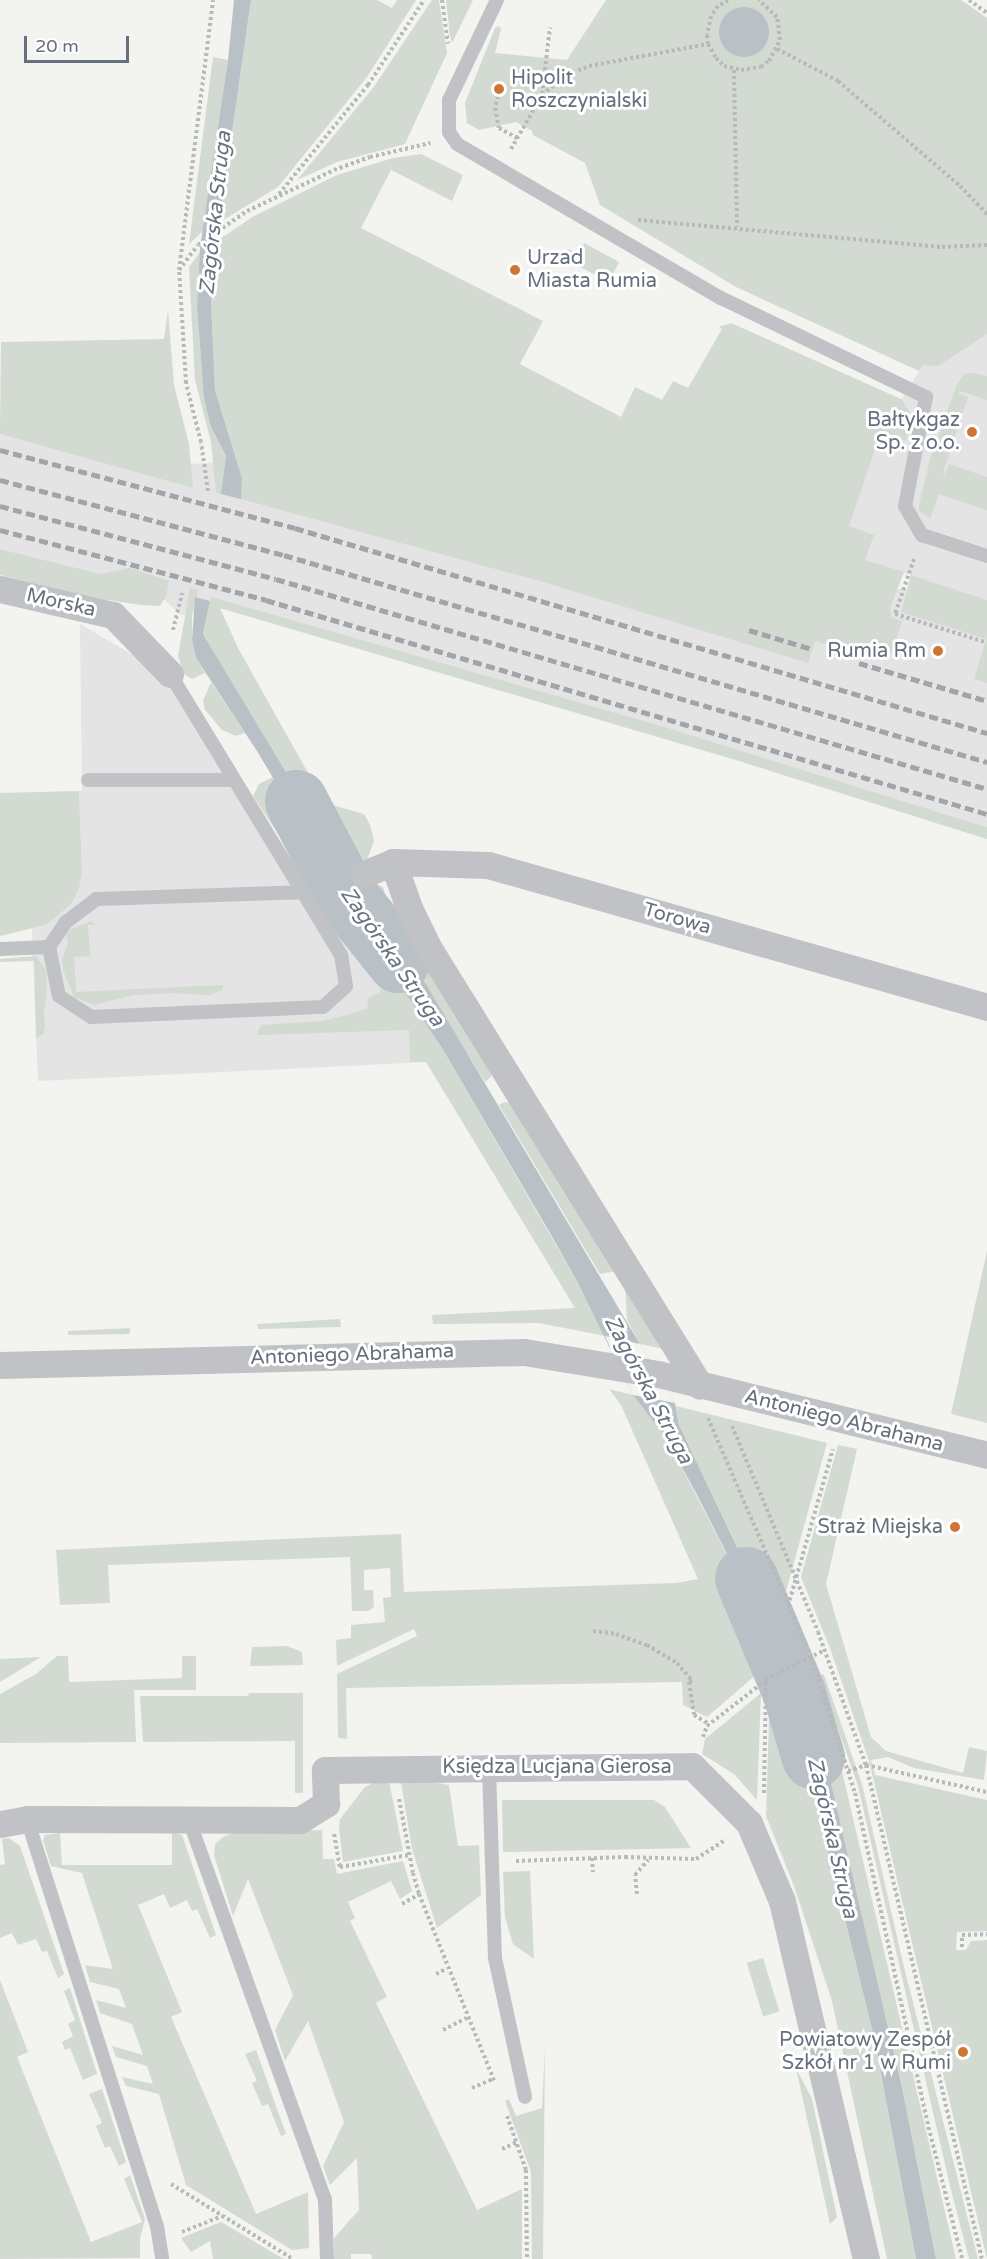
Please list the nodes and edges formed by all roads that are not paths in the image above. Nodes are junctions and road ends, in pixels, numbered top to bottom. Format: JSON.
{"nodes":[{"id":1,"x":497,"y":0,"type":"edge"},
{"id":2,"x":987,"y":556,"type":"edge"},
{"id":3,"x":0,"y":589,"type":"edge"},
{"id":4,"x":170,"y":674,"type":"joint"},
{"id":5,"x":88,"y":780,"type":"dead end"},
{"id":6,"x":232,"y":780,"type":"junction"},
{"id":7,"x":393,"y":862,"type":"junction"},
{"id":8,"x":364,"y":874,"type":"dead end"},
{"id":9,"x":303,"y":892,"type":"junction"},
{"id":10,"x":49,"y":947,"type":"junction"},
{"id":11,"x":0,"y":949,"type":"edge"},
{"id":12,"x":987,"y":1007,"type":"edge"},
{"id":13,"x":0,"y":1365,"type":"edge"},
{"id":14,"x":700,"y":1386,"type":"junction"},
{"id":15,"x":987,"y":1455,"type":"edge"},
{"id":16,"x":489,"y":1768,"type":"junction"},
{"id":17,"x":27,"y":1820,"type":"junction"},
{"id":18,"x":189,"y":1820,"type":"junction"},
{"id":19,"x":0,"y":1824,"type":"edge"},
{"id":20,"x":525,"y":2097,"type":"dead end"},
{"id":21,"x":162,"y":2259,"type":"edge"},
{"id":22,"x":327,"y":2259,"type":"edge"},
{"id":23,"x":866,"y":2259,"type":"edge"}],
"edges":[{"from":1,"to":2,"type":"lane"},
{"from":3,"to":4,"type":"street","name":"Morska"},
{"from":4,"to":6,"type":"lane"},
{"from":5,"to":6,"type":"lane"},
{"from":6,"to":9,"type":"lane"},
{"from":7,"to":8,"type":"street","name":"Torowa"},
{"from":7,"to":12,"type":"street","name":"Torowa"},
{"from":7,"to":14,"type":"street"},
{"from":9,"to":10,"type":"lane"},
{"from":9,"to":10,"type":"lane"},
{"from":10,"to":11,"type":"lane"},
{"from":13,"to":14,"type":"street","name":"Antoniego Abrahama"},
{"from":14,"to":15,"type":"street","name":"Antoniego Abrahama"},
{"from":16,"to":18,"type":"street","name":"Księdza Lucjana Gierosa"},
{"from":16,"to":20,"type":"lane"},
{"from":16,"to":23,"type":"street","name":"Księdza Lucjana Gierosa"},
{"from":17,"to":18,"type":"street"},
{"from":17,"to":19,"type":"street"},
{"from":17,"to":21,"type":"lane"},
{"from":18,"to":22,"type":"lane"}]}
